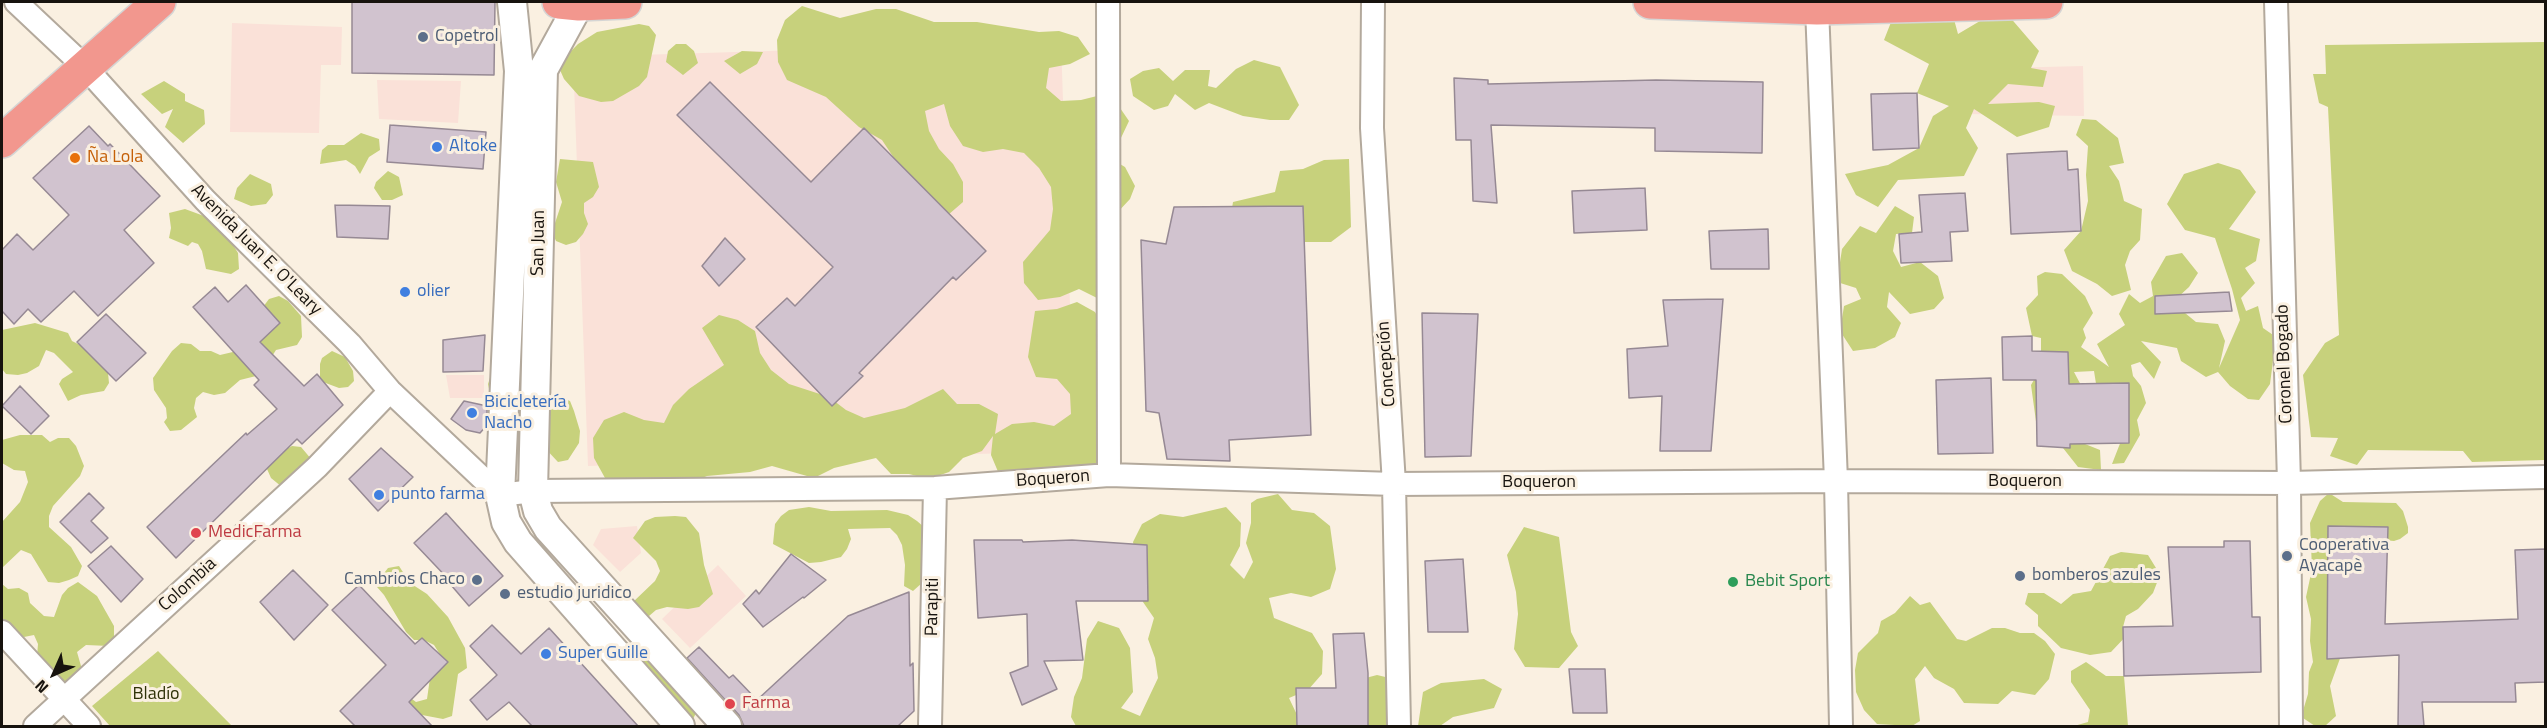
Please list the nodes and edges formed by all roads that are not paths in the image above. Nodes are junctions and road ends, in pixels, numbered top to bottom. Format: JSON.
{"nodes":[{"id":1,"x":16,"y":2,"type":"edge"},
{"id":2,"x":159,"y":2,"type":"edge"},
{"id":3,"x":512,"y":2,"type":"edge"},
{"id":4,"x":625,"y":2,"type":"edge"},
{"id":5,"x":1108,"y":2,"type":"edge"},
{"id":6,"x":1373,"y":2,"type":"edge"},
{"id":7,"x":1650,"y":2,"type":"edge"},
{"id":8,"x":2046,"y":2,"type":"edge"},
{"id":9,"x":2276,"y":2,"type":"edge"},
{"id":10,"x":569,"y":3,"type":"edge"},
{"id":11,"x":1817,"y":8,"type":"junction"},
{"id":12,"x":85,"y":67,"type":"junction"},
{"id":13,"x":2,"y":141,"type":"edge"},
{"id":14,"x":390,"y":391,"type":"junction"},
{"id":15,"x":1109,"y":475,"type":"junction"},
{"id":16,"x":2546,"y":477,"type":"edge"},
{"id":17,"x":1836,"y":482,"type":"junction"},
{"id":18,"x":2289,"y":483,"type":"junction"},
{"id":19,"x":1394,"y":484,"type":"junction"},
{"id":20,"x":935,"y":488,"type":"junction"},
{"id":21,"x":533,"y":491,"type":"junction"},
{"id":22,"x":501,"y":495,"type":"junction"},
{"id":23,"x":2,"y":632,"type":"edge"},
{"id":24,"x":63,"y":698,"type":"junction"},
{"id":25,"x":715,"y":722,"type":"edge"},
{"id":26,"x":35,"y":726,"type":"edge"},
{"id":27,"x":89,"y":726,"type":"edge"},
{"id":28,"x":680,"y":726,"type":"edge"},
{"id":29,"x":930,"y":726,"type":"edge"},
{"id":30,"x":1399,"y":726,"type":"edge"},
{"id":31,"x":1841,"y":726,"type":"edge"},
{"id":32,"x":2291,"y":726,"type":"edge"}],
"edges":[{"from":1,"to":12,"type":"street","name":"Avenida Juan E. O'Leary"},
{"from":2,"to":12,"type":"highway"},
{"from":3,"to":22,"type":"street","name":"San Juan"},
{"from":4,"to":10,"type":"highway"},
{"from":5,"to":15,"type":"street"},
{"from":6,"to":19,"type":"street","name":"Concepción"},
{"from":7,"to":11,"type":"highway"},
{"from":8,"to":11,"type":"highway"},
{"from":9,"to":18,"type":"street","name":"Coronel Bogado"},
{"from":10,"to":21,"type":"street","name":"San Juan"},
{"from":11,"to":17,"type":"street"},
{"from":12,"to":13,"type":"highway"},
{"from":12,"to":14,"type":"street","name":"Avenida Juan E. O'Leary"},
{"from":14,"to":22,"type":"street","name":"Avenida Juan E. O'Leary"},
{"from":14,"to":24,"type":"street","name":"Colombia"},
{"from":15,"to":19,"type":"street","name":"Boqueron"},
{"from":15,"to":20,"type":"street","name":"Boqueron"},
{"from":16,"to":18,"type":"street","name":"Boqueron"},
{"from":17,"to":18,"type":"street","name":"Boqueron"},
{"from":17,"to":19,"type":"street","name":"Boqueron"},
{"from":17,"to":31,"type":"street"},
{"from":18,"to":32,"type":"street","name":"Coronel Bogado"},
{"from":19,"to":30,"type":"street","name":"Concepción"},
{"from":20,"to":21,"type":"street","name":"Boqueron"},
{"from":20,"to":29,"type":"street","name":"Parapiti"},
{"from":21,"to":22,"type":"street","name":"Boqueron"},
{"from":21,"to":25,"type":"street"},
{"from":22,"to":28,"type":"street","name":"San Juan"},
{"from":23,"to":24,"type":"street"},
{"from":24,"to":26,"type":"street","name":"Colombia"},
{"from":24,"to":27,"type":"street"}]}
